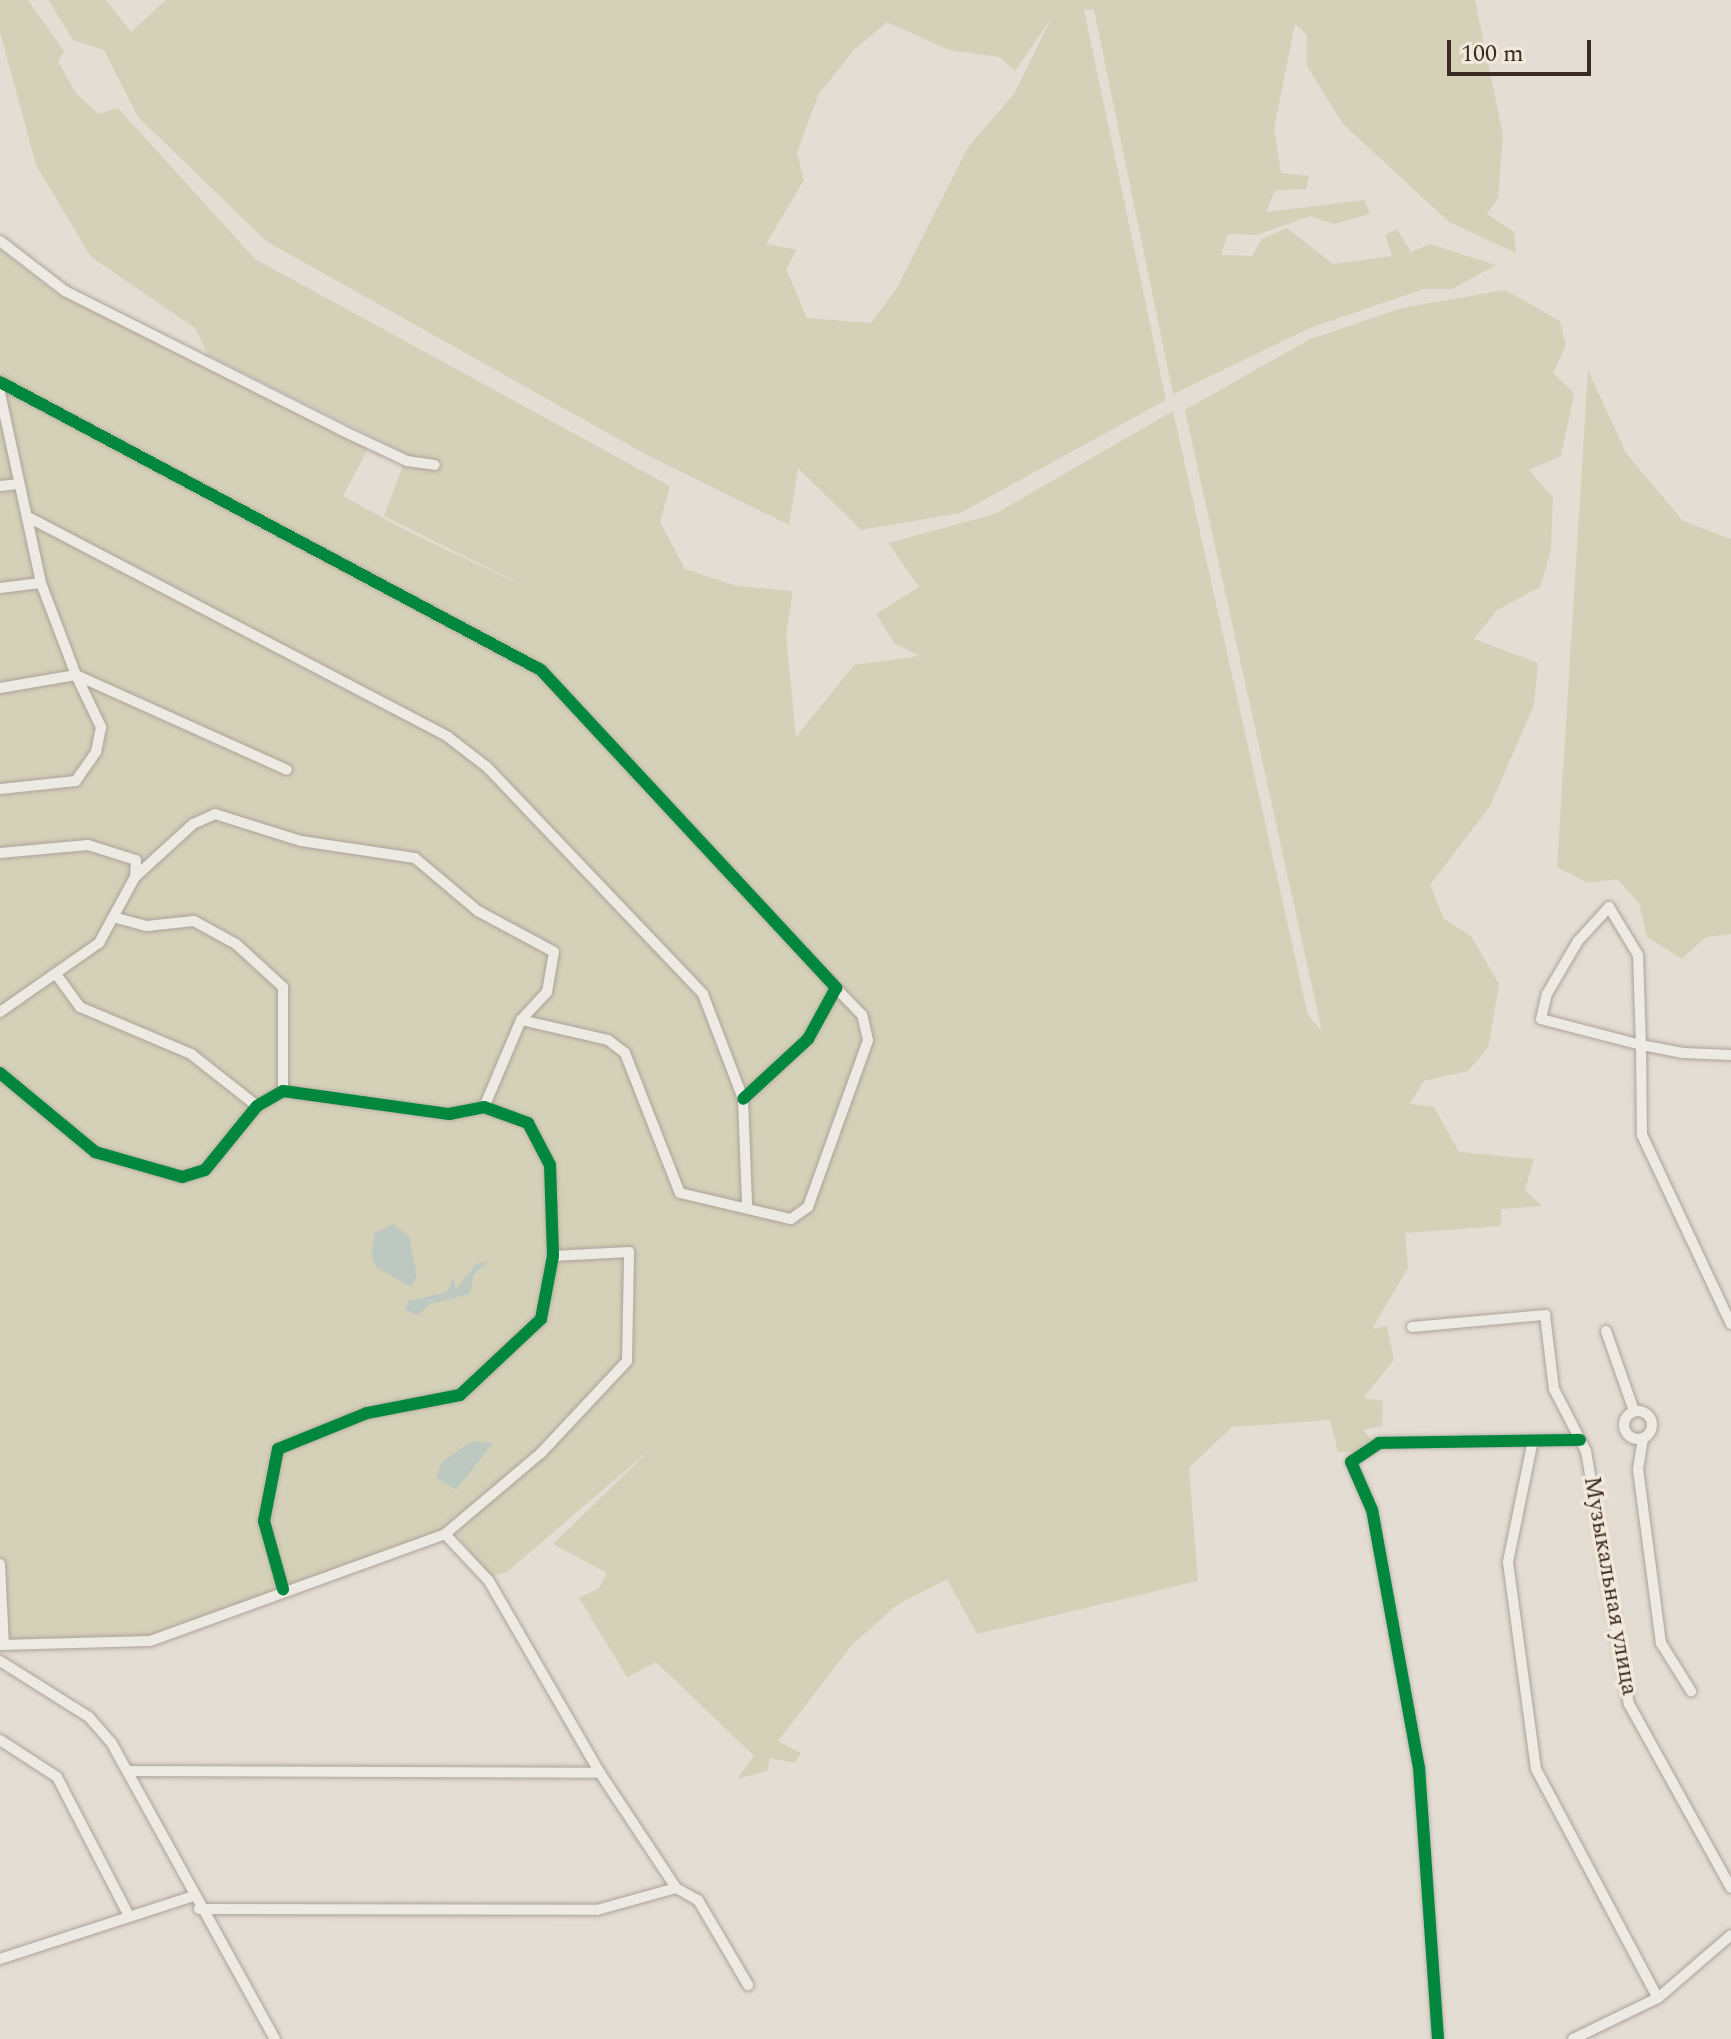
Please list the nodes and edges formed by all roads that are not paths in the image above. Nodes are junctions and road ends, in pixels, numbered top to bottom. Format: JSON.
{"nodes":[{"id":1,"x":0,"y":241,"type":"edge"},
{"id":2,"x":0,"y":382,"type":"edge"},
{"id":3,"x":0,"y":393,"type":"edge"},
{"id":4,"x":435,"y":465,"type":"dead end"},
{"id":5,"x":18,"y":484,"type":"junction"},
{"id":6,"x":0,"y":486,"type":"edge"},
{"id":7,"x":28,"y":517,"type":"junction"},
{"id":8,"x":41,"y":583,"type":"junction"},
{"id":9,"x":0,"y":588,"type":"edge"},
{"id":10,"x":76,"y":675,"type":"junction"},
{"id":11,"x":0,"y":688,"type":"edge"},
{"id":12,"x":287,"y":770,"type":"dead end"},
{"id":13,"x":0,"y":789,"type":"edge"},
{"id":14,"x":0,"y":853,"type":"edge"},
{"id":15,"x":135,"y":877,"type":"junction"},
{"id":16,"x":113,"y":917,"type":"junction"},
{"id":17,"x":56,"y":974,"type":"junction"},
{"id":18,"x":836,"y":988,"type":"junction"},
{"id":19,"x":0,"y":1012,"type":"edge"},
{"id":20,"x":521,"y":1020,"type":"junction"},
{"id":21,"x":1641,"y":1045,"type":"junction"},
{"id":22,"x":1731,"y":1055,"type":"edge"},
{"id":23,"x":0,"y":1073,"type":"edge"},
{"id":24,"x":283,"y":1091,"type":"junction"},
{"id":25,"x":743,"y":1099,"type":"junction"},
{"id":26,"x":257,"y":1106,"type":"junction"},
{"id":27,"x":484,"y":1107,"type":"junction"},
{"id":28,"x":747,"y":1205,"type":"junction"},
{"id":29,"x":553,"y":1256,"type":"junction"},
{"id":30,"x":1731,"y":1324,"type":"edge"},
{"id":31,"x":1412,"y":1327,"type":"dead end"},
{"id":32,"x":1606,"y":1331,"type":"dead end"},
{"id":33,"x":1634,"y":1411,"type":"junction"},
{"id":34,"x":1643,"y":1438,"type":"junction"},
{"id":35,"x":1533,"y":1440,"type":"junction"},
{"id":36,"x":1580,"y":1440,"type":"junction"},
{"id":37,"x":445,"y":1534,"type":"junction"},
{"id":38,"x":0,"y":1564,"type":"edge"},
{"id":39,"x":283,"y":1589,"type":"junction"},
{"id":40,"x":2,"y":1645,"type":"edge"},
{"id":41,"x":0,"y":1661,"type":"edge"},
{"id":42,"x":1691,"y":1691,"type":"dead end"},
{"id":43,"x":0,"y":1740,"type":"edge"},
{"id":44,"x":129,"y":1771,"type":"junction"},
{"id":45,"x":600,"y":1773,"type":"junction"},
{"id":46,"x":676,"y":1888,"type":"junction"},
{"id":47,"x":1731,"y":1888,"type":"edge"},
{"id":48,"x":191,"y":1897,"type":"junction"},
{"id":49,"x":199,"y":1909,"type":"junction"},
{"id":50,"x":129,"y":1916,"type":"junction"},
{"id":51,"x":1731,"y":1935,"type":"edge"},
{"id":52,"x":0,"y":1959,"type":"edge"},
{"id":53,"x":748,"y":1985,"type":"dead end"},
{"id":54,"x":1658,"y":1998,"type":"junction"},
{"id":55,"x":275,"y":2039,"type":"edge"},
{"id":56,"x":1438,"y":2039,"type":"edge"},
{"id":57,"x":1573,"y":2039,"type":"edge"}],
"edges":[{"from":1,"to":4,"type":"street"},
{"from":2,"to":18,"type":"street"},
{"from":3,"to":5,"type":"street"},
{"from":5,"to":6,"type":"street"},
{"from":5,"to":7,"type":"street"},
{"from":7,"to":8,"type":"street"},
{"from":7,"to":25,"type":"street"},
{"from":8,"to":9,"type":"street"},
{"from":8,"to":10,"type":"street"},
{"from":10,"to":11,"type":"street"},
{"from":10,"to":12,"type":"street"},
{"from":10,"to":13,"type":"street"},
{"from":14,"to":15,"type":"street"},
{"from":15,"to":16,"type":"street"},
{"from":15,"to":20,"type":"street"},
{"from":16,"to":17,"type":"street"},
{"from":16,"to":24,"type":"street"},
{"from":17,"to":19,"type":"street"},
{"from":17,"to":26,"type":"street"},
{"from":18,"to":25,"type":"street"},
{"from":18,"to":28,"type":"street"},
{"from":20,"to":27,"type":"street"},
{"from":20,"to":28,"type":"street"},
{"from":21,"to":21,"type":"street"},
{"from":21,"to":22,"type":"street"},
{"from":21,"to":30,"type":"street"},
{"from":23,"to":26,"type":"street"},
{"from":24,"to":26,"type":"street"},
{"from":24,"to":27,"type":"street"},
{"from":25,"to":28,"type":"street"},
{"from":27,"to":29,"type":"street"},
{"from":29,"to":37,"type":"street"},
{"from":29,"to":39,"type":"street"},
{"from":31,"to":36,"type":"street","name":"Музыкальная улица"},
{"from":32,"to":33,"type":"street"},
{"from":33,"to":34,"type":"street"},
{"from":33,"to":34,"type":"street"},
{"from":34,"to":42,"type":"street"},
{"from":35,"to":36,"type":"street"},
{"from":35,"to":54,"type":"street"},
{"from":35,"to":56,"type":"street"},
{"from":36,"to":47,"type":"street","name":"Музыкальная улица"},
{"from":37,"to":39,"type":"street"},
{"from":37,"to":45,"type":"street"},
{"from":38,"to":40,"type":"street"},
{"from":39,"to":40,"type":"street"},
{"from":41,"to":44,"type":"street"},
{"from":43,"to":50,"type":"street"},
{"from":44,"to":45,"type":"street"},
{"from":44,"to":48,"type":"street"},
{"from":45,"to":46,"type":"street"},
{"from":46,"to":49,"type":"street"},
{"from":46,"to":53,"type":"street"},
{"from":48,"to":49,"type":"street"},
{"from":48,"to":50,"type":"street"},
{"from":49,"to":55,"type":"street"},
{"from":50,"to":52,"type":"street"},
{"from":51,"to":54,"type":"street"},
{"from":54,"to":57,"type":"street"}]}
